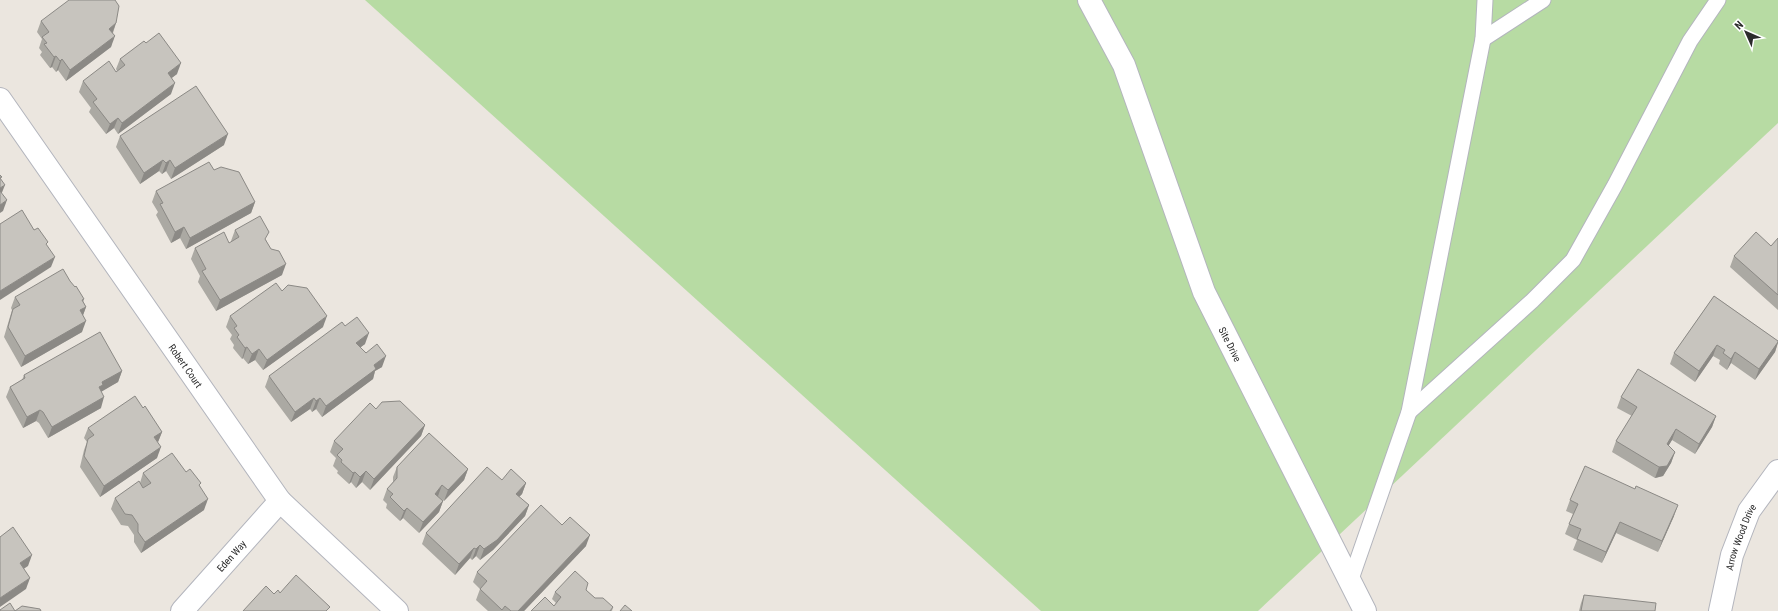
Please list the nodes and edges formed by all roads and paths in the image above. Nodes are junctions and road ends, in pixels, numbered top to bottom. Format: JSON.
{"nodes":[{"id":1,"x":1089,"y":0,"type":"edge"},
{"id":2,"x":1485,"y":0,"type":"edge"},
{"id":3,"x":1543,"y":0,"type":"edge"},
{"id":4,"x":1718,"y":0,"type":"edge"},
{"id":5,"x":1483,"y":39,"type":"junction"},
{"id":6,"x":0,"y":99,"type":"edge"},
{"id":7,"x":1410,"y":412,"type":"junction"},
{"id":8,"x":1778,"y":471,"type":"edge"},
{"id":9,"x":280,"y":501,"type":"junction"},
{"id":10,"x":1350,"y":582,"type":"junction"},
{"id":11,"x":182,"y":611,"type":"edge"},
{"id":12,"x":397,"y":611,"type":"edge"},
{"id":13,"x":1365,"y":611,"type":"edge"},
{"id":14,"x":1720,"y":611,"type":"edge"}],
"edges":[{"from":1,"to":10,"type":"street","name":"Site Drive"},
{"from":2,"to":5,"type":"lane"},
{"from":3,"to":5,"type":"lane"},
{"from":4,"to":7,"type":"lane"},
{"from":5,"to":7,"type":"lane"},
{"from":6,"to":9,"type":"street","name":"Robert Court"},
{"from":7,"to":10,"type":"lane"},
{"from":8,"to":14,"type":"street","name":"Arrow Wood Drive"},
{"from":9,"to":11,"type":"street","name":"Eden Way"},
{"from":9,"to":12,"type":"street","name":"Robert Court"},
{"from":10,"to":13,"type":"street","name":"Site Drive"}]}
